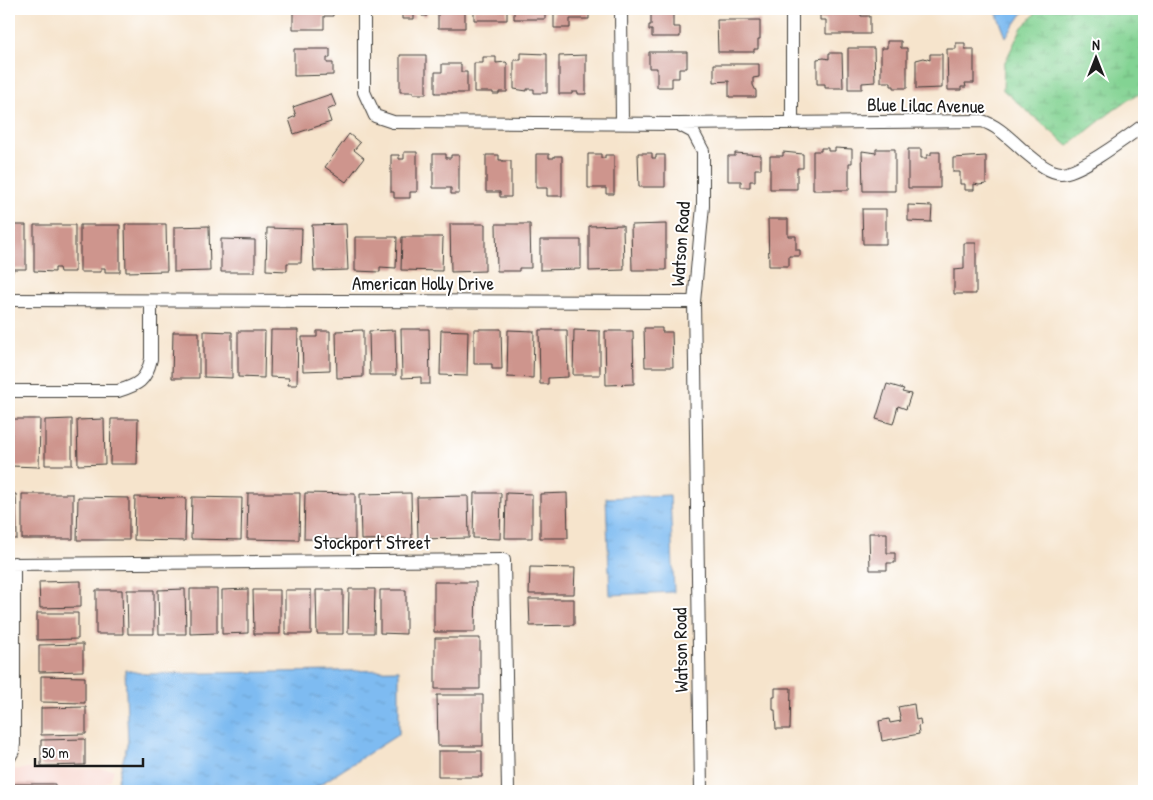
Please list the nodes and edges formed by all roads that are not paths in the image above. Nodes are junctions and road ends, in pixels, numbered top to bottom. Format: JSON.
{"nodes":[{"id":1,"x":364,"y":9,"type":"edge"},
{"id":2,"x":621,"y":9,"type":"edge"},
{"id":3,"x":792,"y":9,"type":"edge"},
{"id":4,"x":622,"y":123,"type":"junction"},
{"id":5,"x":792,"y":123,"type":"junction"},
{"id":6,"x":678,"y":124,"type":"junction"},
{"id":7,"x":1144,"y":125,"type":"edge"},
{"id":8,"x":9,"y":300,"type":"edge"},
{"id":9,"x":151,"y":301,"type":"junction"},
{"id":10,"x":694,"y":302,"type":"junction"},
{"id":11,"x":9,"y":391,"type":"edge"},
{"id":12,"x":11,"y":564,"type":"edge"},
{"id":13,"x":11,"y":670,"type":"edge"},
{"id":14,"x":9,"y":758,"type":"edge"},
{"id":15,"x":508,"y":791,"type":"edge"},
{"id":16,"x":701,"y":791,"type":"edge"}],
"edges":[{"from":1,"to":4,"type":"street"},
{"from":2,"to":4,"type":"street"},
{"from":3,"to":5,"type":"street"},
{"from":4,"to":6,"type":"street"},
{"from":5,"to":6,"type":"street","name":"Blue Lilac Avenue"},
{"from":5,"to":7,"type":"street","name":"Blue Lilac Avenue"},
{"from":6,"to":10,"type":"street","name":"Watson Road"},
{"from":8,"to":9,"type":"street","name":"American Holly Drive"},
{"from":9,"to":10,"type":"street","name":"American Holly Drive"},
{"from":9,"to":11,"type":"street"},
{"from":10,"to":16,"type":"street","name":"Watson Road"},
{"from":12,"to":13,"type":"street"},
{"from":12,"to":15,"type":"street","name":"Stockport Street"},
{"from":13,"to":14,"type":"street"}]}
